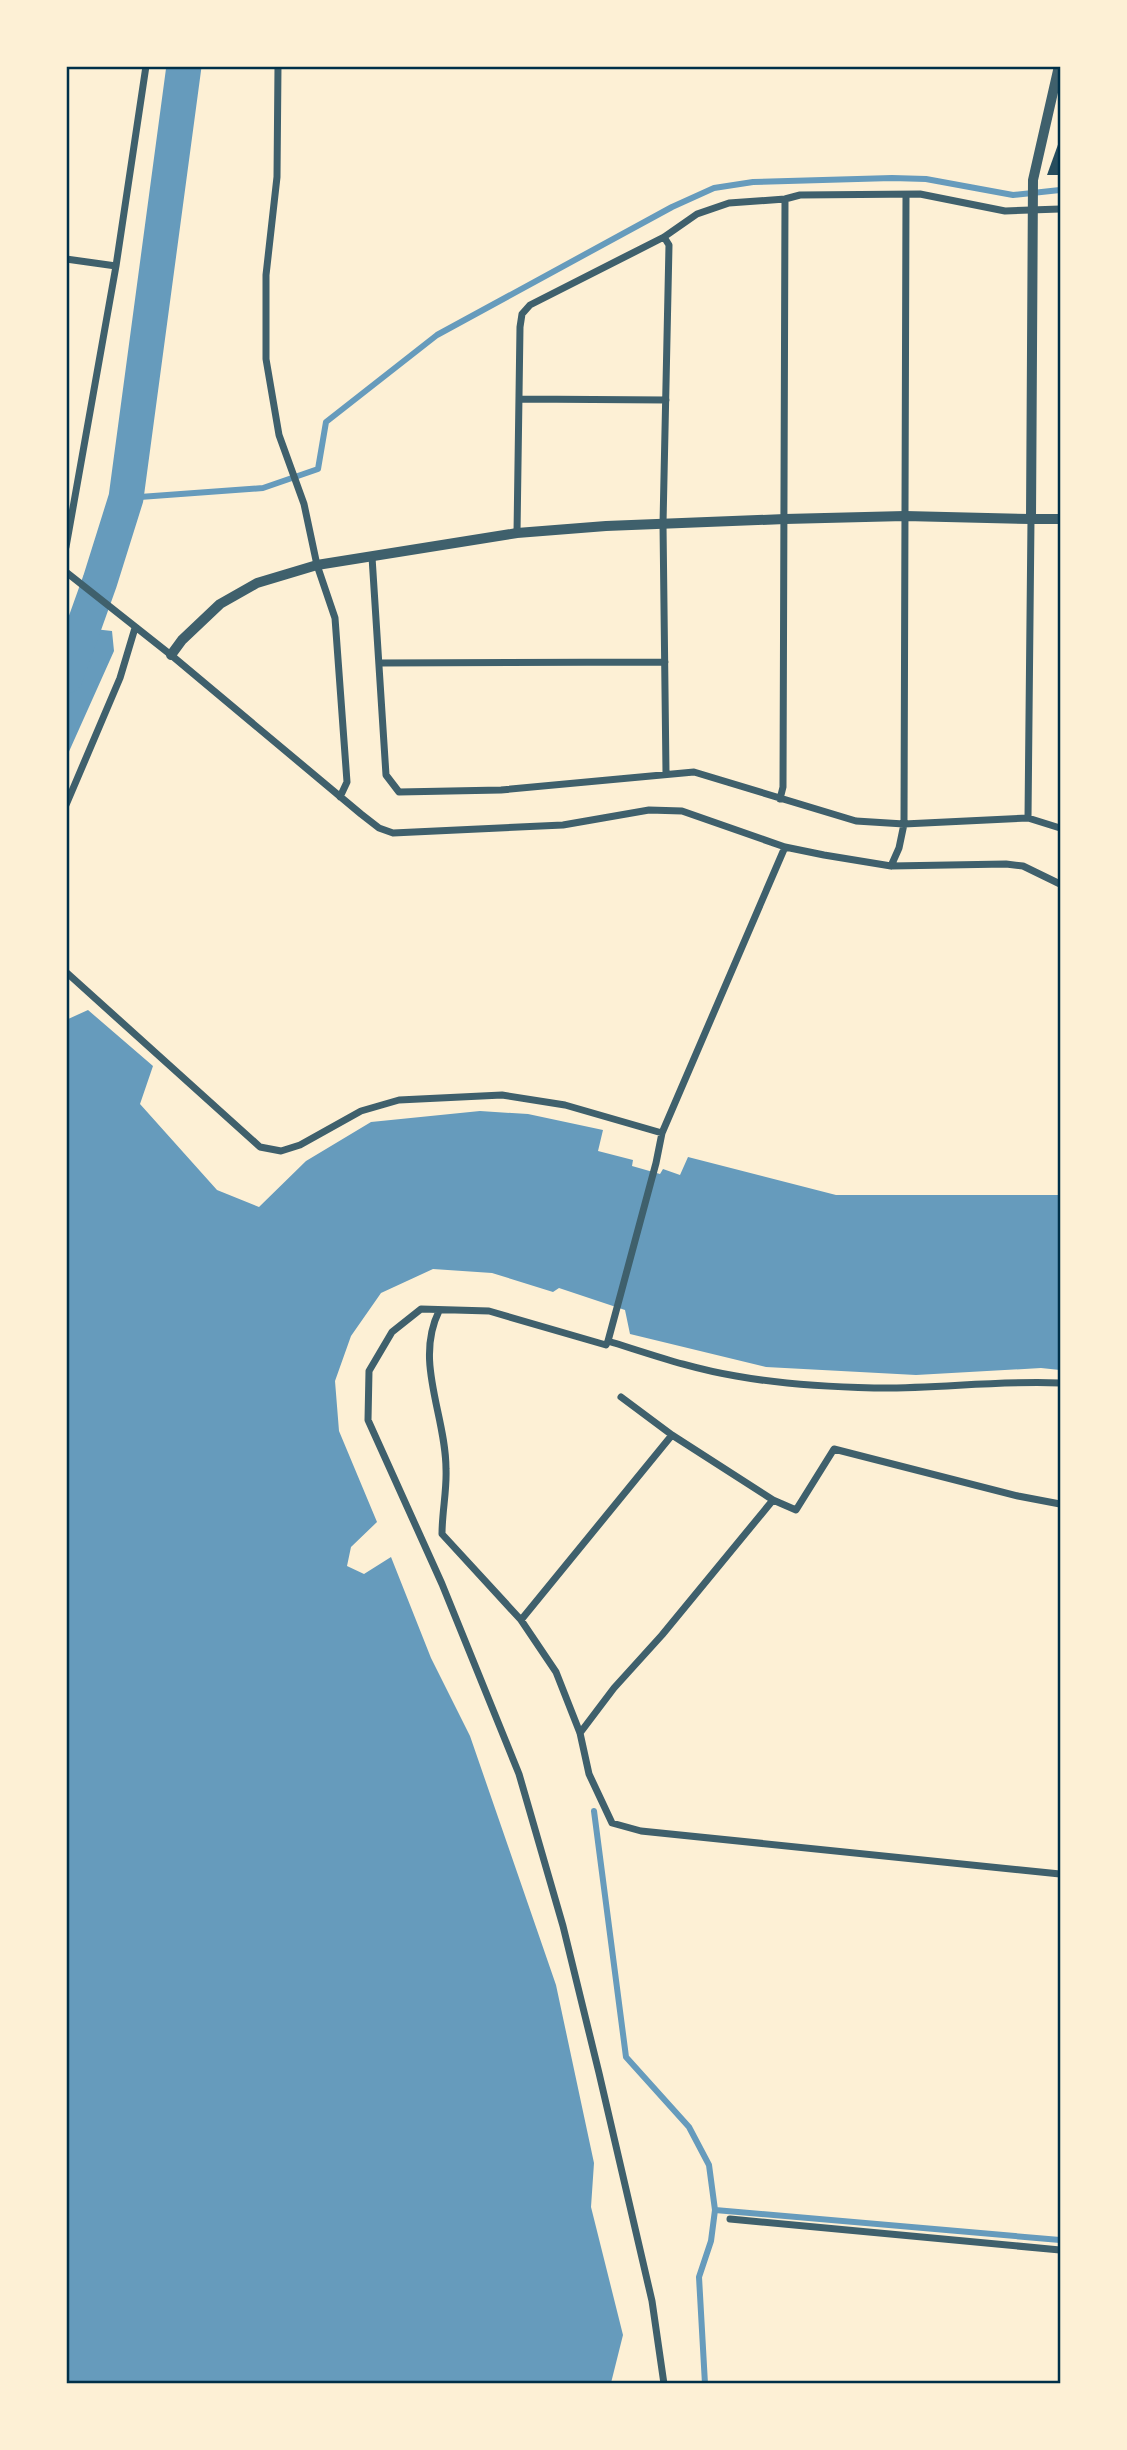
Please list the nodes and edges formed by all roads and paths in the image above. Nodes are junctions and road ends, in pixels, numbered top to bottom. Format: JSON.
{"nodes":[{"id":1,"x":146,"y":66,"type":"edge"},
{"id":2,"x":278,"y":66,"type":"edge"},
{"id":3,"x":1059,"y":66,"type":"edge"},
{"id":4,"x":906,"y":195,"type":"junction"},
{"id":5,"x":785,"y":199,"type":"junction"},
{"id":6,"x":1033,"y":205,"type":"junction"},
{"id":7,"x":1060,"y":209,"type":"edge"},
{"id":8,"x":664,"y":237,"type":"junction"},
{"id":9,"x":66,"y":258,"type":"edge"},
{"id":10,"x":116,"y":266,"type":"junction"},
{"id":11,"x":520,"y":399,"type":"junction"},
{"id":12,"x":666,"y":400,"type":"junction"},
{"id":13,"x":905,"y":516,"type":"junction"},
{"id":14,"x":785,"y":519,"type":"junction"},
{"id":15,"x":1031,"y":519,"type":"junction"},
{"id":16,"x":1060,"y":519,"type":"edge"},
{"id":17,"x":663,"y":524,"type":"junction"},
{"id":18,"x":517,"y":533,"type":"junction"},
{"id":19,"x":66,"y":547,"type":"edge"},
{"id":20,"x":372,"y":557,"type":"junction"},
{"id":21,"x":317,"y":565,"type":"junction"},
{"id":22,"x":70,"y":575,"type":"edge"},
{"id":23,"x":135,"y":628,"type":"junction"},
{"id":24,"x":171,"y":655,"type":"junction"},
{"id":25,"x":665,"y":662,"type":"junction"},
{"id":26,"x":380,"y":663,"type":"junction"},
{"id":27,"x":666,"y":773,"type":"junction"},
{"id":28,"x":340,"y":797,"type":"junction"},
{"id":29,"x":779,"y":799,"type":"junction"},
{"id":30,"x":66,"y":805,"type":"edge"},
{"id":31,"x":1028,"y":818,"type":"junction"},
{"id":32,"x":904,"y":824,"type":"junction"},
{"id":33,"x":1060,"y":828,"type":"edge"},
{"id":34,"x":785,"y":847,"type":"junction"},
{"id":35,"x":891,"y":866,"type":"junction"},
{"id":36,"x":1060,"y":884,"type":"edge"},
{"id":37,"x":66,"y":972,"type":"edge"},
{"id":38,"x":662,"y":1133,"type":"junction"},
{"id":39,"x":439,"y":1311,"type":"junction"},
{"id":40,"x":608,"y":1341,"type":"junction"},
{"id":41,"x":1060,"y":1383,"type":"edge"},
{"id":42,"x":621,"y":1397,"type":"dead end"},
{"id":43,"x":672,"y":1435,"type":"junction"},
{"id":44,"x":773,"y":1500,"type":"junction"},
{"id":45,"x":1060,"y":1504,"type":"edge"},
{"id":46,"x":521,"y":1620,"type":"junction"},
{"id":47,"x":580,"y":1733,"type":"junction"},
{"id":48,"x":1060,"y":1874,"type":"edge"},
{"id":49,"x":730,"y":2219,"type":"dead end"},
{"id":50,"x":1060,"y":2250,"type":"edge"},
{"id":51,"x":664,"y":2384,"type":"edge"}],
"edges":[{"from":1,"to":10,"type":"street"},
{"from":2,"to":21,"type":"street"},
{"from":3,"to":6,"type":"street"},
{"from":4,"to":5,"type":"street"},
{"from":4,"to":6,"type":"street"},
{"from":4,"to":13,"type":"street"},
{"from":5,"to":8,"type":"street"},
{"from":5,"to":14,"type":"street"},
{"from":6,"to":7,"type":"street"},
{"from":6,"to":15,"type":"street"},
{"from":8,"to":11,"type":"street"},
{"from":8,"to":12,"type":"street"},
{"from":9,"to":10,"type":"street"},
{"from":10,"to":19,"type":"street"},
{"from":11,"to":12,"type":"street"},
{"from":11,"to":18,"type":"street"},
{"from":12,"to":17,"type":"street"},
{"from":13,"to":14,"type":"street"},
{"from":13,"to":15,"type":"street"},
{"from":13,"to":32,"type":"street"},
{"from":14,"to":17,"type":"street"},
{"from":14,"to":29,"type":"street"},
{"from":15,"to":16,"type":"street"},
{"from":15,"to":31,"type":"street"},
{"from":17,"to":18,"type":"street"},
{"from":17,"to":25,"type":"street"},
{"from":18,"to":20,"type":"street"},
{"from":20,"to":21,"type":"street"},
{"from":20,"to":26,"type":"street"},
{"from":21,"to":24,"type":"street"},
{"from":21,"to":28,"type":"street"},
{"from":22,"to":23,"type":"street"},
{"from":23,"to":24,"type":"street"},
{"from":23,"to":30,"type":"street"},
{"from":24,"to":28,"type":"street"},
{"from":25,"to":26,"type":"street"},
{"from":25,"to":27,"type":"street"},
{"from":26,"to":27,"type":"street"},
{"from":27,"to":29,"type":"street"},
{"from":28,"to":34,"type":"street"},
{"from":29,"to":32,"type":"street"},
{"from":31,"to":32,"type":"street"},
{"from":31,"to":33,"type":"street"},
{"from":32,"to":35,"type":"street"},
{"from":34,"to":35,"type":"street"},
{"from":34,"to":38,"type":"street"},
{"from":35,"to":36,"type":"street"},
{"from":37,"to":38,"type":"street"},
{"from":38,"to":40,"type":"street"},
{"from":39,"to":40,"type":"street"},
{"from":39,"to":46,"type":"street"},
{"from":39,"to":51,"type":"street"},
{"from":40,"to":41,"type":"street"},
{"from":42,"to":43,"type":"street"},
{"from":43,"to":44,"type":"street"},
{"from":43,"to":46,"type":"street"},
{"from":44,"to":45,"type":"street"},
{"from":44,"to":47,"type":"street"},
{"from":46,"to":47,"type":"street"},
{"from":47,"to":48,"type":"street"},
{"from":49,"to":50,"type":"street"}]}
